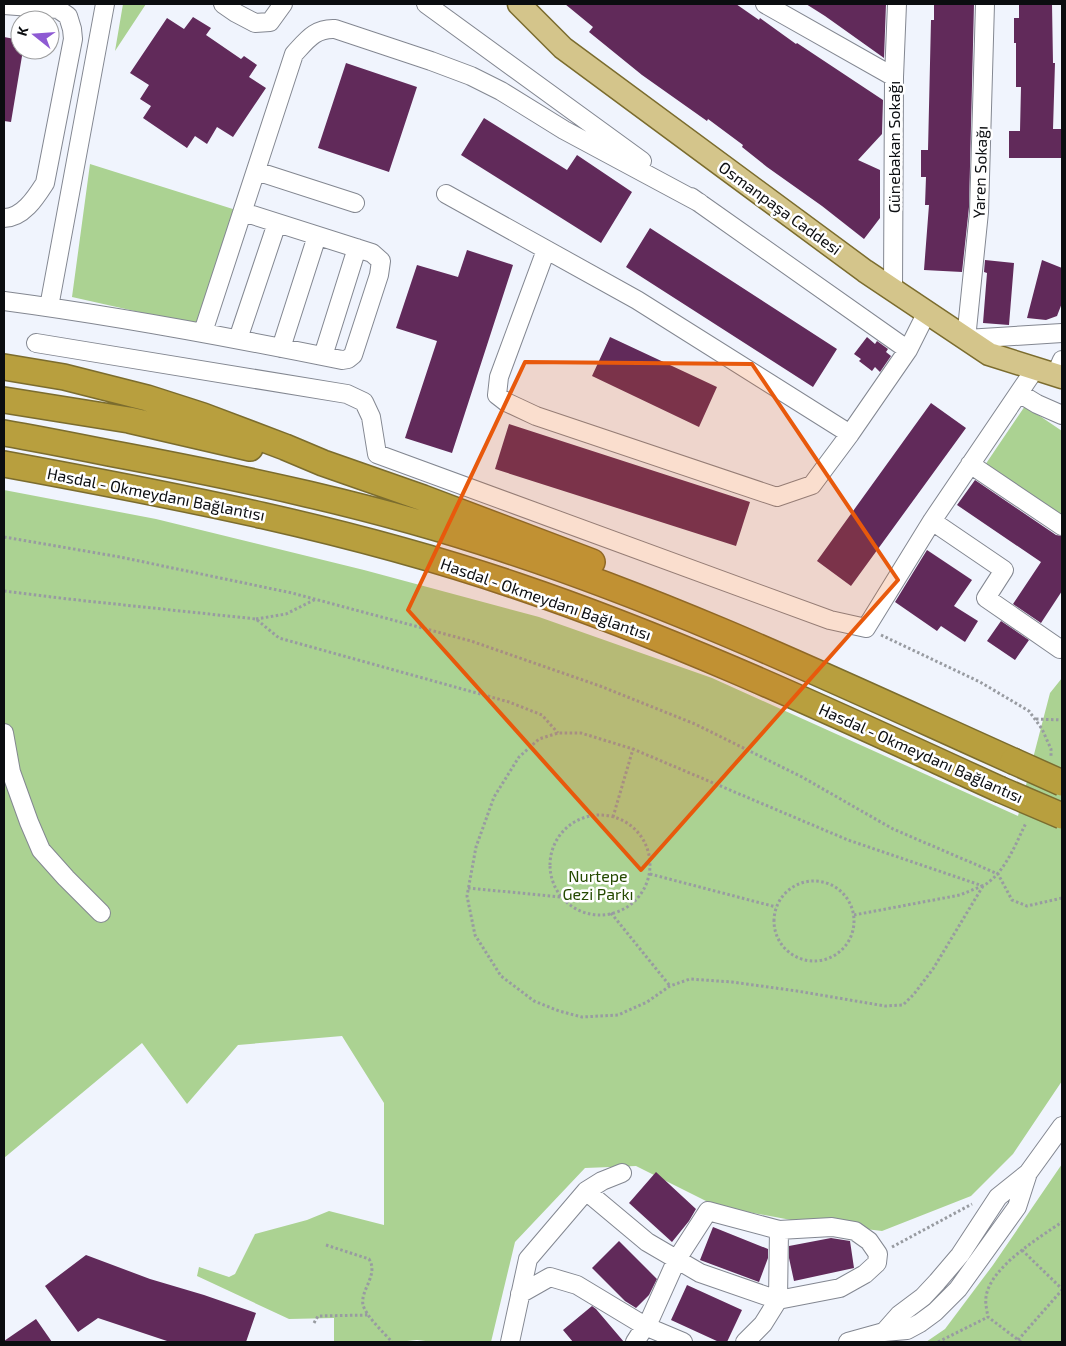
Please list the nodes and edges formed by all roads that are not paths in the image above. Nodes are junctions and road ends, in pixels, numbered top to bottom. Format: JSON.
{"nodes":[{"id":1,"x":105,"y":4,"type":"edge"},
{"id":2,"x":283,"y":4,"type":"edge"},
{"id":3,"x":426,"y":4,"type":"edge"},
{"id":4,"x":519,"y":4,"type":"edge"},
{"id":5,"x":765,"y":4,"type":"edge"},
{"id":6,"x":897,"y":4,"type":"edge"},
{"id":7,"x":985,"y":4,"type":"edge"},
{"id":8,"x":4,"y":5,"type":"edge"},
{"id":9,"x":233,"y":7,"type":"edge"},
{"id":10,"x":894,"y":77,"type":"junction"},
{"id":11,"x":256,"y":171,"type":"junction"},
{"id":12,"x":446,"y":194,"type":"dead end"},
{"id":13,"x":355,"y":203,"type":"dead end"},
{"id":14,"x":700,"y":203,"type":"junction"},
{"id":15,"x":242,"y":212,"type":"junction"},
{"id":16,"x":4,"y":218,"type":"edge"},
{"id":17,"x":277,"y":223,"type":"junction"},
{"id":18,"x":317,"y":236,"type":"junction"},
{"id":19,"x":357,"y":248,"type":"junction"},
{"id":20,"x":546,"y":250,"type":"junction"},
{"id":21,"x":893,"y":290,"type":"junction"},
{"id":22,"x":4,"y":300,"type":"edge"},
{"id":23,"x":49,"y":307,"type":"junction"},
{"id":24,"x":927,"y":312,"type":"junction"},
{"id":25,"x":204,"y":332,"type":"junction"},
{"id":26,"x":1062,"y":333,"type":"edge"},
{"id":27,"x":238,"y":339,"type":"junction"},
{"id":28,"x":966,"y":339,"type":"junction"},
{"id":29,"x":36,"y":343,"type":"dead end"},
{"id":30,"x":281,"y":348,"type":"junction"},
{"id":31,"x":908,"y":350,"type":"junction"},
{"id":32,"x":323,"y":356,"type":"junction"},
{"id":33,"x":4,"y":367,"type":"edge"},
{"id":34,"x":1055,"y":370,"type":"edge"},
{"id":35,"x":1018,"y":393,"type":"junction"},
{"id":36,"x":4,"y":400,"type":"edge"},
{"id":37,"x":1062,"y":415,"type":"edge"},
{"id":38,"x":4,"y":433,"type":"edge"},
{"id":39,"x":850,"y":434,"type":"junction"},
{"id":40,"x":323,"y":463,"type":"junction"},
{"id":41,"x":4,"y":464,"type":"edge"},
{"id":42,"x":970,"y":464,"type":"junction"},
{"id":43,"x":932,"y":521,"type":"junction"},
{"id":44,"x":1062,"y":526,"type":"edge"},
{"id":45,"x":682,"y":615,"type":"junction"},
{"id":46,"x":1060,"y":649,"type":"dead end"},
{"id":47,"x":4,"y":733,"type":"edge"},
{"id":48,"x":1056,"y":774,"type":"edge"},
{"id":49,"x":1062,"y":816,"type":"edge"},
{"id":50,"x":101,"y":913,"type":"dead end"},
{"id":51,"x":1062,"y":1126,"type":"edge"},
{"id":52,"x":1028,"y":1173,"type":"junction"},
{"id":53,"x":622,"y":1174,"type":"dead end"},
{"id":54,"x":586,"y":1191,"type":"junction"},
{"id":55,"x":779,"y":1230,"type":"junction"},
{"id":56,"x":677,"y":1259,"type":"junction"},
{"id":57,"x":520,"y":1294,"type":"junction"},
{"id":58,"x":778,"y":1300,"type":"junction"},
{"id":59,"x":920,"y":1323,"type":"junction"},
{"id":60,"x":645,"y":1326,"type":"junction"},
{"id":61,"x":887,"y":1339,"type":"edge"},
{"id":62,"x":510,"y":1342,"type":"edge"},
{"id":63,"x":635,"y":1342,"type":"edge"},
{"id":64,"x":682,"y":1342,"type":"edge"},
{"id":65,"x":746,"y":1342,"type":"edge"},
{"id":66,"x":848,"y":1342,"type":"edge"},
{"id":67,"x":918,"y":1342,"type":"edge"}],
"edges":[{"from":1,"to":23,"type":"street"},
{"from":2,"to":9,"type":"street"},
{"from":3,"to":14,"type":"street"},
{"from":4,"to":21,"type":"main road","name":"Osmanpaşa Caddesi"},
{"from":5,"to":10,"type":"street"},
{"from":6,"to":10,"type":"street","name":"Günebakan Sokağı"},
{"from":7,"to":28,"type":"street","name":"Yaren Sokağı"},
{"from":8,"to":16,"type":"street"},
{"from":10,"to":21,"type":"street","name":"Günebakan Sokağı"},
{"from":11,"to":13,"type":"street"},
{"from":11,"to":14,"type":"street"},
{"from":11,"to":15,"type":"street"},
{"from":12,"to":20,"type":"street"},
{"from":14,"to":31,"type":"street"},
{"from":15,"to":17,"type":"street"},
{"from":15,"to":25,"type":"street"},
{"from":17,"to":18,"type":"street"},
{"from":17,"to":27,"type":"street"},
{"from":18,"to":19,"type":"street"},
{"from":18,"to":30,"type":"street"},
{"from":19,"to":32,"type":"street"},
{"from":19,"to":32,"type":"street"},
{"from":20,"to":39,"type":"street"},
{"from":20,"to":39,"type":"street"},
{"from":21,"to":24,"type":"main road","name":"Osmanpaşa Caddesi"},
{"from":22,"to":23,"type":"street"},
{"from":23,"to":25,"type":"street"},
{"from":24,"to":28,"type":"main road","name":"Osmanpaşa Caddesi"},
{"from":24,"to":31,"type":"street"},
{"from":25,"to":27,"type":"street"},
{"from":26,"to":28,"type":"street"},
{"from":27,"to":30,"type":"street"},
{"from":28,"to":34,"type":"main road","name":"Osmanpaşa Caddesi"},
{"from":29,"to":43,"type":"street"},
{"from":30,"to":32,"type":"street"},
{"from":31,"to":39,"type":"street"},
{"from":33,"to":40,"type":"highway"},
{"from":34,"to":35,"type":"street"},
{"from":35,"to":37,"type":"street"},
{"from":35,"to":42,"type":"street"},
{"from":36,"to":40,"type":"highway"},
{"from":38,"to":45,"type":"highway","name":"Hasdal - Okmeydanı Bağlantısı"},
{"from":40,"to":45,"type":"highway"},
{"from":41,"to":49,"type":"highway","name":"Hasdal - Okmeydanı Bağlantısı","bridge":true},
{"from":42,"to":43,"type":"street"},
{"from":42,"to":44,"type":"street"},
{"from":43,"to":46,"type":"street"},
{"from":45,"to":48,"type":"highway","name":"Hasdal - Okmeydanı Bağlantısı","bridge":true},
{"from":47,"to":50,"type":"street"},
{"from":51,"to":52,"type":"street"},
{"from":52,"to":59,"type":"street"},
{"from":52,"to":61,"type":"street"},
{"from":53,"to":54,"type":"street"},
{"from":54,"to":56,"type":"street"},
{"from":54,"to":57,"type":"street"},
{"from":55,"to":56,"type":"street"},
{"from":55,"to":58,"type":"street"},
{"from":55,"to":58,"type":"street"},
{"from":56,"to":58,"type":"street"},
{"from":56,"to":60,"type":"street"},
{"from":57,"to":60,"type":"street"},
{"from":57,"to":62,"type":"street"},
{"from":58,"to":65,"type":"street"},
{"from":59,"to":61,"type":"street"},
{"from":59,"to":67,"type":"street"},
{"from":60,"to":63,"type":"street"},
{"from":60,"to":64,"type":"street"},
{"from":61,"to":66,"type":"street"}]}
